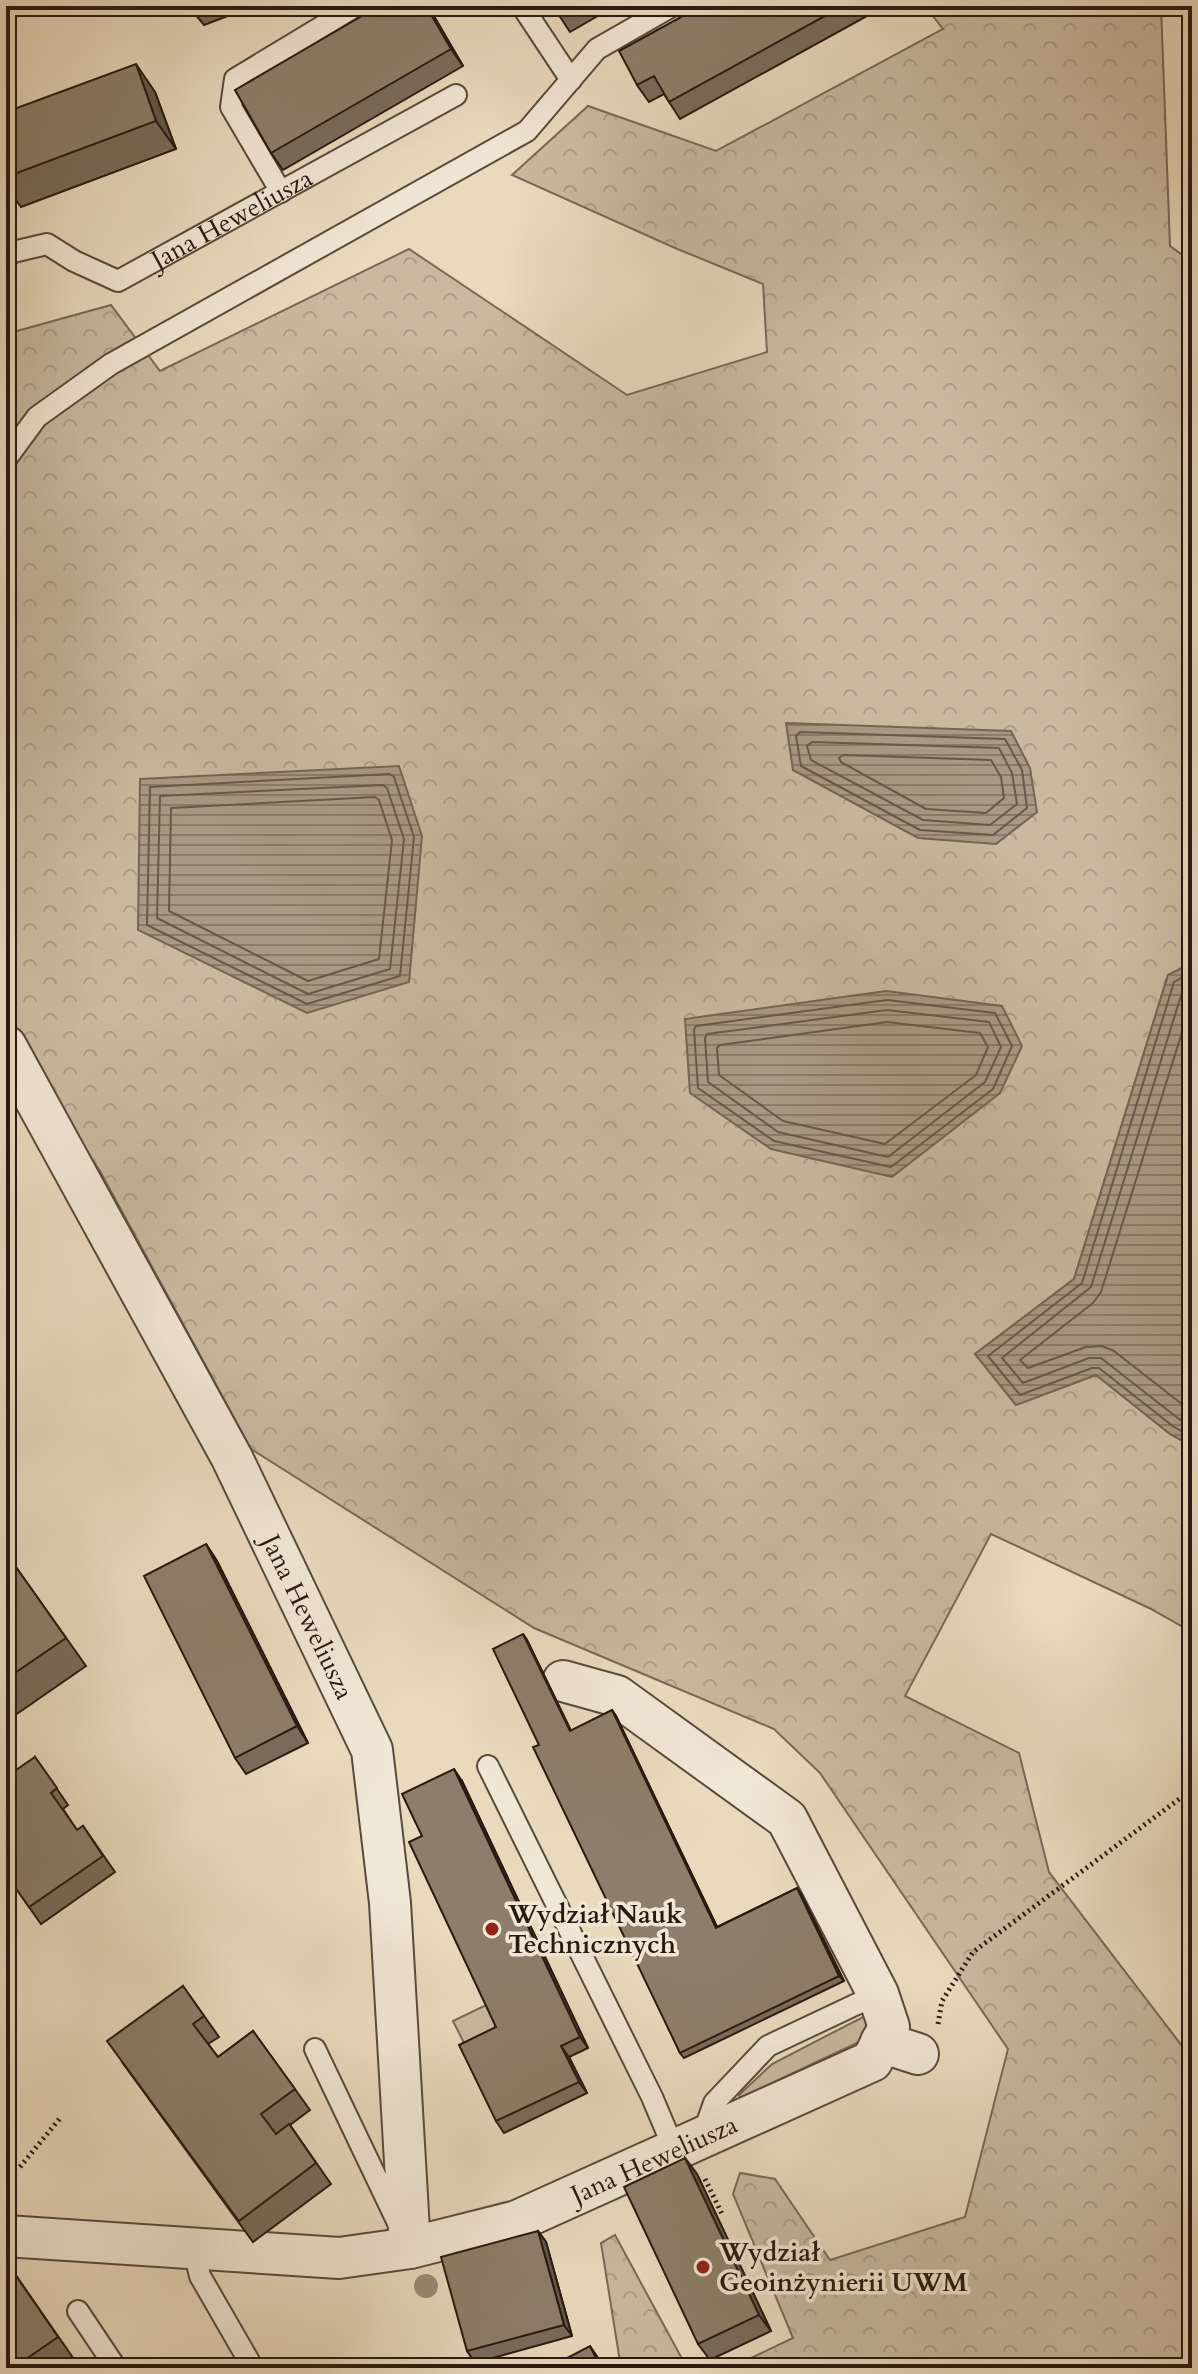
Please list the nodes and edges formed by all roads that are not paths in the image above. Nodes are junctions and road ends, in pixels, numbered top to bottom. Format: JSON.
{"nodes":[{"id":1,"x":356,"y":6,"type":"edge"},
{"id":2,"x":522,"y":6,"type":"edge"},
{"id":3,"x":672,"y":6,"type":"edge"},
{"id":4,"x":571,"y":80,"type":"junction"},
{"id":5,"x":456,"y":95,"type":"dead end"},
{"id":6,"x":281,"y":192,"type":"junction"},
{"id":7,"x":6,"y":258,"type":"edge"},
{"id":8,"x":6,"y":459,"type":"edge"},
{"id":9,"x":6,"y":1046,"type":"edge"},
{"id":10,"x":563,"y":1681,"type":"dead end"},
{"id":11,"x":488,"y":1766,"type":"dead end"},
{"id":12,"x":878,"y":1994,"type":"junction"},
{"id":13,"x":315,"y":2049,"type":"dead end"},
{"id":14,"x":688,"y":2143,"type":"junction"},
{"id":15,"x":6,"y":2236,"type":"edge"},
{"id":16,"x":410,"y":2248,"type":"junction"},
{"id":17,"x":194,"y":2251,"type":"junction"},
{"id":18,"x":78,"y":2311,"type":"dead end"},
{"id":19,"x":116,"y":2368,"type":"edge"},
{"id":20,"x":253,"y":2368,"type":"edge"}],
"edges":[{"from":1,"to":6,"type":"lane"},
{"from":2,"to":4,"type":"lane"},
{"from":3,"to":4,"type":"lane"},
{"from":4,"to":8,"type":"lane"},
{"from":5,"to":6,"type":"lane","name":"Jana Heweliusza"},
{"from":6,"to":7,"type":"lane","name":"Jana Heweliusza"},
{"from":9,"to":16,"type":"street","name":"Jana Heweliusza"},
{"from":10,"to":12,"type":"street"},
{"from":11,"to":14,"type":"lane"},
{"from":12,"to":14,"type":"lane"},
{"from":12,"to":14,"type":"street","name":"Jana Heweliusza"},
{"from":13,"to":16,"type":"lane"},
{"from":14,"to":16,"type":"street","name":"Jana Heweliusza"},
{"from":15,"to":17,"type":"street","name":"Jana Heweliusza"},
{"from":16,"to":17,"type":"street","name":"Jana Heweliusza"},
{"from":17,"to":20,"type":"lane"},
{"from":18,"to":19,"type":"lane"}]}
